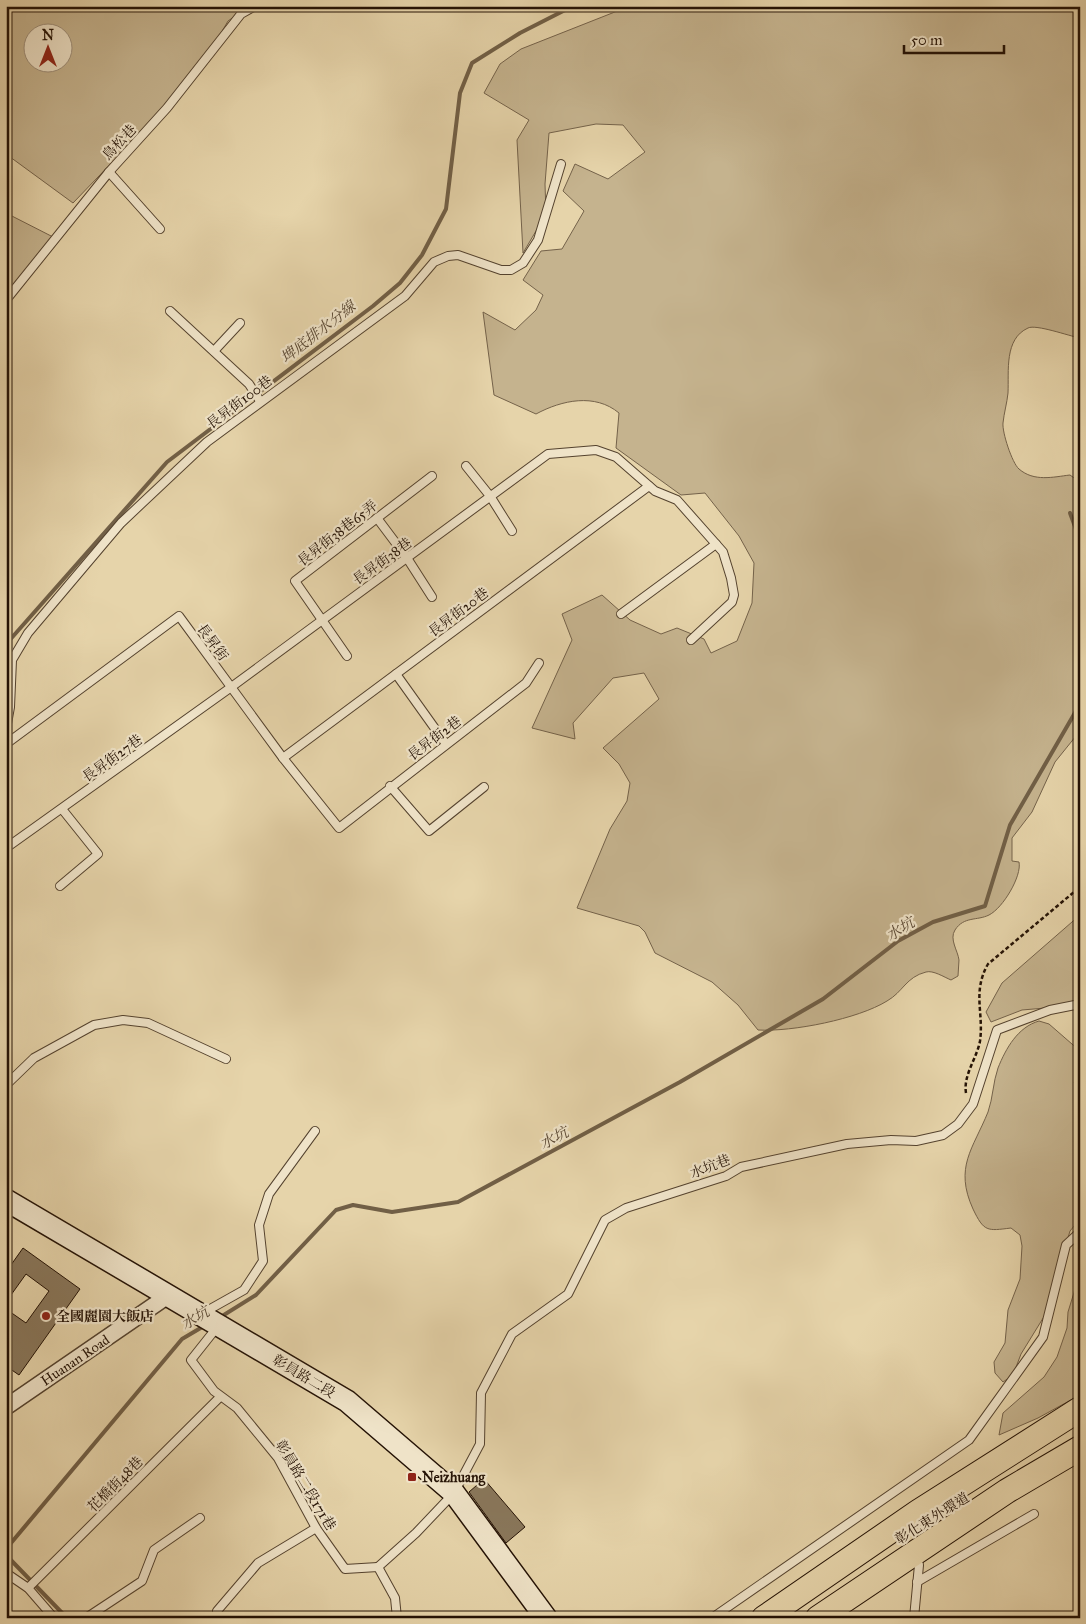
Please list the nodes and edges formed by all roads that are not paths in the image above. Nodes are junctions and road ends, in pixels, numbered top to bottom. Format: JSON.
{"nodes":[{"id":1,"x":255,"y":6,"type":"edge"},
{"id":2,"x":561,"y":164,"type":"dead end"},
{"id":3,"x":109,"y":172,"type":"junction"},
{"id":4,"x":160,"y":229,"type":"dead end"},
{"id":5,"x":6,"y":300,"type":"edge"},
{"id":6,"x":170,"y":311,"type":"dead end"},
{"id":7,"x":240,"y":323,"type":"dead end"},
{"id":8,"x":214,"y":351,"type":"junction"},
{"id":9,"x":260,"y":401,"type":"junction"},
{"id":10,"x":466,"y":466,"type":"dead end"},
{"id":11,"x":432,"y":476,"type":"dead end"},
{"id":12,"x":649,"y":486,"type":"junction"},
{"id":13,"x":490,"y":496,"type":"junction"},
{"id":14,"x":377,"y":518,"type":"junction"},
{"id":15,"x":512,"y":531,"type":"dead end"},
{"id":16,"x":716,"y":544,"type":"junction"},
{"id":17,"x":407,"y":558,"type":"junction"},
{"id":18,"x":432,"y":598,"type":"dead end"},
{"id":19,"x":622,"y":614,"type":"dead end"},
{"id":20,"x":323,"y":620,"type":"junction"},
{"id":21,"x":691,"y":640,"type":"dead end"},
{"id":22,"x":347,"y":656,"type":"dead end"},
{"id":23,"x":539,"y":663,"type":"dead end"},
{"id":24,"x":9,"y":669,"type":"edge"},
{"id":25,"x":396,"y":674,"type":"junction"},
{"id":26,"x":230,"y":688,"type":"junction"},
{"id":27,"x":6,"y":729,"type":"edge"},
{"id":28,"x":6,"y":744,"type":"edge"},
{"id":29,"x":446,"y":744,"type":"junction"},
{"id":30,"x":283,"y":758,"type":"junction"},
{"id":31,"x":390,"y":786,"type":"junction"},
{"id":32,"x":484,"y":787,"type":"dead end"},
{"id":33,"x":62,"y":809,"type":"junction"},
{"id":34,"x":339,"y":828,"type":"joint"},
{"id":35,"x":6,"y":848,"type":"edge"},
{"id":36,"x":60,"y":886,"type":"dead end"},
{"id":37,"x":1080,"y":1004,"type":"edge"},
{"id":38,"x":226,"y":1059,"type":"dead end"},
{"id":39,"x":6,"y":1085,"type":"edge"},
{"id":40,"x":315,"y":1131,"type":"dead end"},
{"id":41,"x":6,"y":1200,"type":"edge"},
{"id":42,"x":1080,"y":1232,"type":"edge"},
{"id":43,"x":169,"y":1295,"type":"junction"},
{"id":44,"x":210,"y":1319,"type":"junction"},
{"id":45,"x":220,"y":1397,"type":"junction"},
{"id":46,"x":6,"y":1408,"type":"edge"},
{"id":47,"x":1080,"y":1409,"type":"edge"},
{"id":48,"x":1080,"y":1425,"type":"edge"},
{"id":49,"x":1080,"y":1448,"type":"edge"},
{"id":50,"x":1080,"y":1463,"type":"edge"},
{"id":51,"x":454,"y":1493,"type":"junction"},
{"id":52,"x":1034,"y":1514,"type":"dead end"},
{"id":53,"x":200,"y":1518,"type":"dead end"},
{"id":54,"x":316,"y":1528,"type":"junction"},
{"id":55,"x":378,"y":1568,"type":"junction"},
{"id":56,"x":6,"y":1573,"type":"edge"},
{"id":57,"x":918,"y":1574,"type":"junction"},
{"id":58,"x":28,"y":1588,"type":"junction"},
{"id":59,"x":217,"y":1611,"type":"dead end"},
{"id":60,"x":54,"y":1618,"type":"edge"},
{"id":61,"x":86,"y":1618,"type":"edge"},
{"id":62,"x":397,"y":1618,"type":"edge"},
{"id":63,"x":546,"y":1618,"type":"edge"},
{"id":64,"x":712,"y":1618,"type":"edge"},
{"id":65,"x":764,"y":1618,"type":"edge"},
{"id":66,"x":789,"y":1618,"type":"edge"},
{"id":67,"x":818,"y":1618,"type":"edge"},
{"id":68,"x":842,"y":1618,"type":"edge"},
{"id":69,"x":914,"y":1618,"type":"edge"}],
"edges":[{"from":1,"to":3,"type":"lane","name":"鳥松巷"},
{"from":2,"to":9,"type":"lane","name":"長昇街100巷"},
{"from":3,"to":4,"type":"lane"},
{"from":3,"to":5,"type":"lane","name":"鳥松巷"},
{"from":6,"to":8,"type":"lane"},
{"from":7,"to":8,"type":"lane"},
{"from":8,"to":9,"type":"lane"},
{"from":9,"to":24,"type":"lane","name":"長昇街100巷"},
{"from":10,"to":13,"type":"lane"},
{"from":11,"to":14,"type":"lane","name":"長昇街38巷65弄"},
{"from":12,"to":13,"type":"lane","name":"長昇街38巷"},
{"from":12,"to":16,"type":"lane"},
{"from":12,"to":25,"type":"lane","name":"長昇街20巷"},
{"from":13,"to":15,"type":"lane"},
{"from":13,"to":17,"type":"lane","name":"長昇街38巷"},
{"from":14,"to":17,"type":"lane"},
{"from":14,"to":20,"type":"lane","name":"長昇街38巷65弄"},
{"from":16,"to":19,"type":"lane"},
{"from":16,"to":21,"type":"lane"},
{"from":17,"to":18,"type":"lane"},
{"from":17,"to":20,"type":"lane","name":"長昇街38巷"},
{"from":20,"to":22,"type":"lane"},
{"from":20,"to":26,"type":"lane","name":"長昇街38巷"},
{"from":23,"to":29,"type":"lane","name":"長昇街2巷"},
{"from":24,"to":27,"type":"lane","name":"長昇街100巷"},
{"from":25,"to":29,"type":"lane"},
{"from":25,"to":30,"type":"lane","name":"長昇街20巷"},
{"from":26,"to":28,"type":"lane","name":"長昇街"},
{"from":26,"to":30,"type":"lane","name":"長昇街"},
{"from":26,"to":33,"type":"lane","name":"長昇街27巷"},
{"from":29,"to":31,"type":"lane","name":"長昇街2巷"},
{"from":30,"to":34,"type":"lane","name":"長昇街"},
{"from":31,"to":32,"type":"lane"},
{"from":31,"to":34,"type":"lane","name":"長昇街2巷"},
{"from":33,"to":35,"type":"lane","name":"長昇街27巷"},
{"from":33,"to":36,"type":"lane"},
{"from":37,"to":51,"type":"lane","name":"水坑巷"},
{"from":38,"to":39,"type":"lane"},
{"from":40,"to":44,"type":"lane"},
{"from":41,"to":43,"type":"main road","name":"彰員路二段"},
{"from":42,"to":64,"type":"lane"},
{"from":43,"to":44,"type":"main road","name":"彰員路二段"},
{"from":43,"to":46,"type":"street","name":"Huanan Road"},
{"from":44,"to":45,"type":"lane","name":"彰員路二段171巷"},
{"from":44,"to":51,"type":"main road","name":"彰員路二段"},
{"from":45,"to":54,"type":"lane","name":"彰員路二段171巷"},
{"from":45,"to":58,"type":"lane","name":"花橋街48巷"},
{"from":47,"to":65,"type":"main road"},
{"from":48,"to":66,"type":"main road","name":"彰化東外環道"},
{"from":49,"to":67,"type":"main road","name":"彰化東外環道"},
{"from":50,"to":57,"type":"main road"},
{"from":51,"to":55,"type":"lane","name":"水坑巷"},
{"from":51,"to":63,"type":"main road","name":"彰員路二段"},
{"from":52,"to":57,"type":"lane"},
{"from":53,"to":61,"type":"lane"},
{"from":54,"to":55,"type":"lane","name":"彰員路二段171巷"},
{"from":54,"to":59,"type":"lane"},
{"from":55,"to":62,"type":"lane"},
{"from":56,"to":58,"type":"lane"},
{"from":57,"to":68,"type":"main road"},
{"from":57,"to":69,"type":"lane"},
{"from":58,"to":60,"type":"lane"}]}
